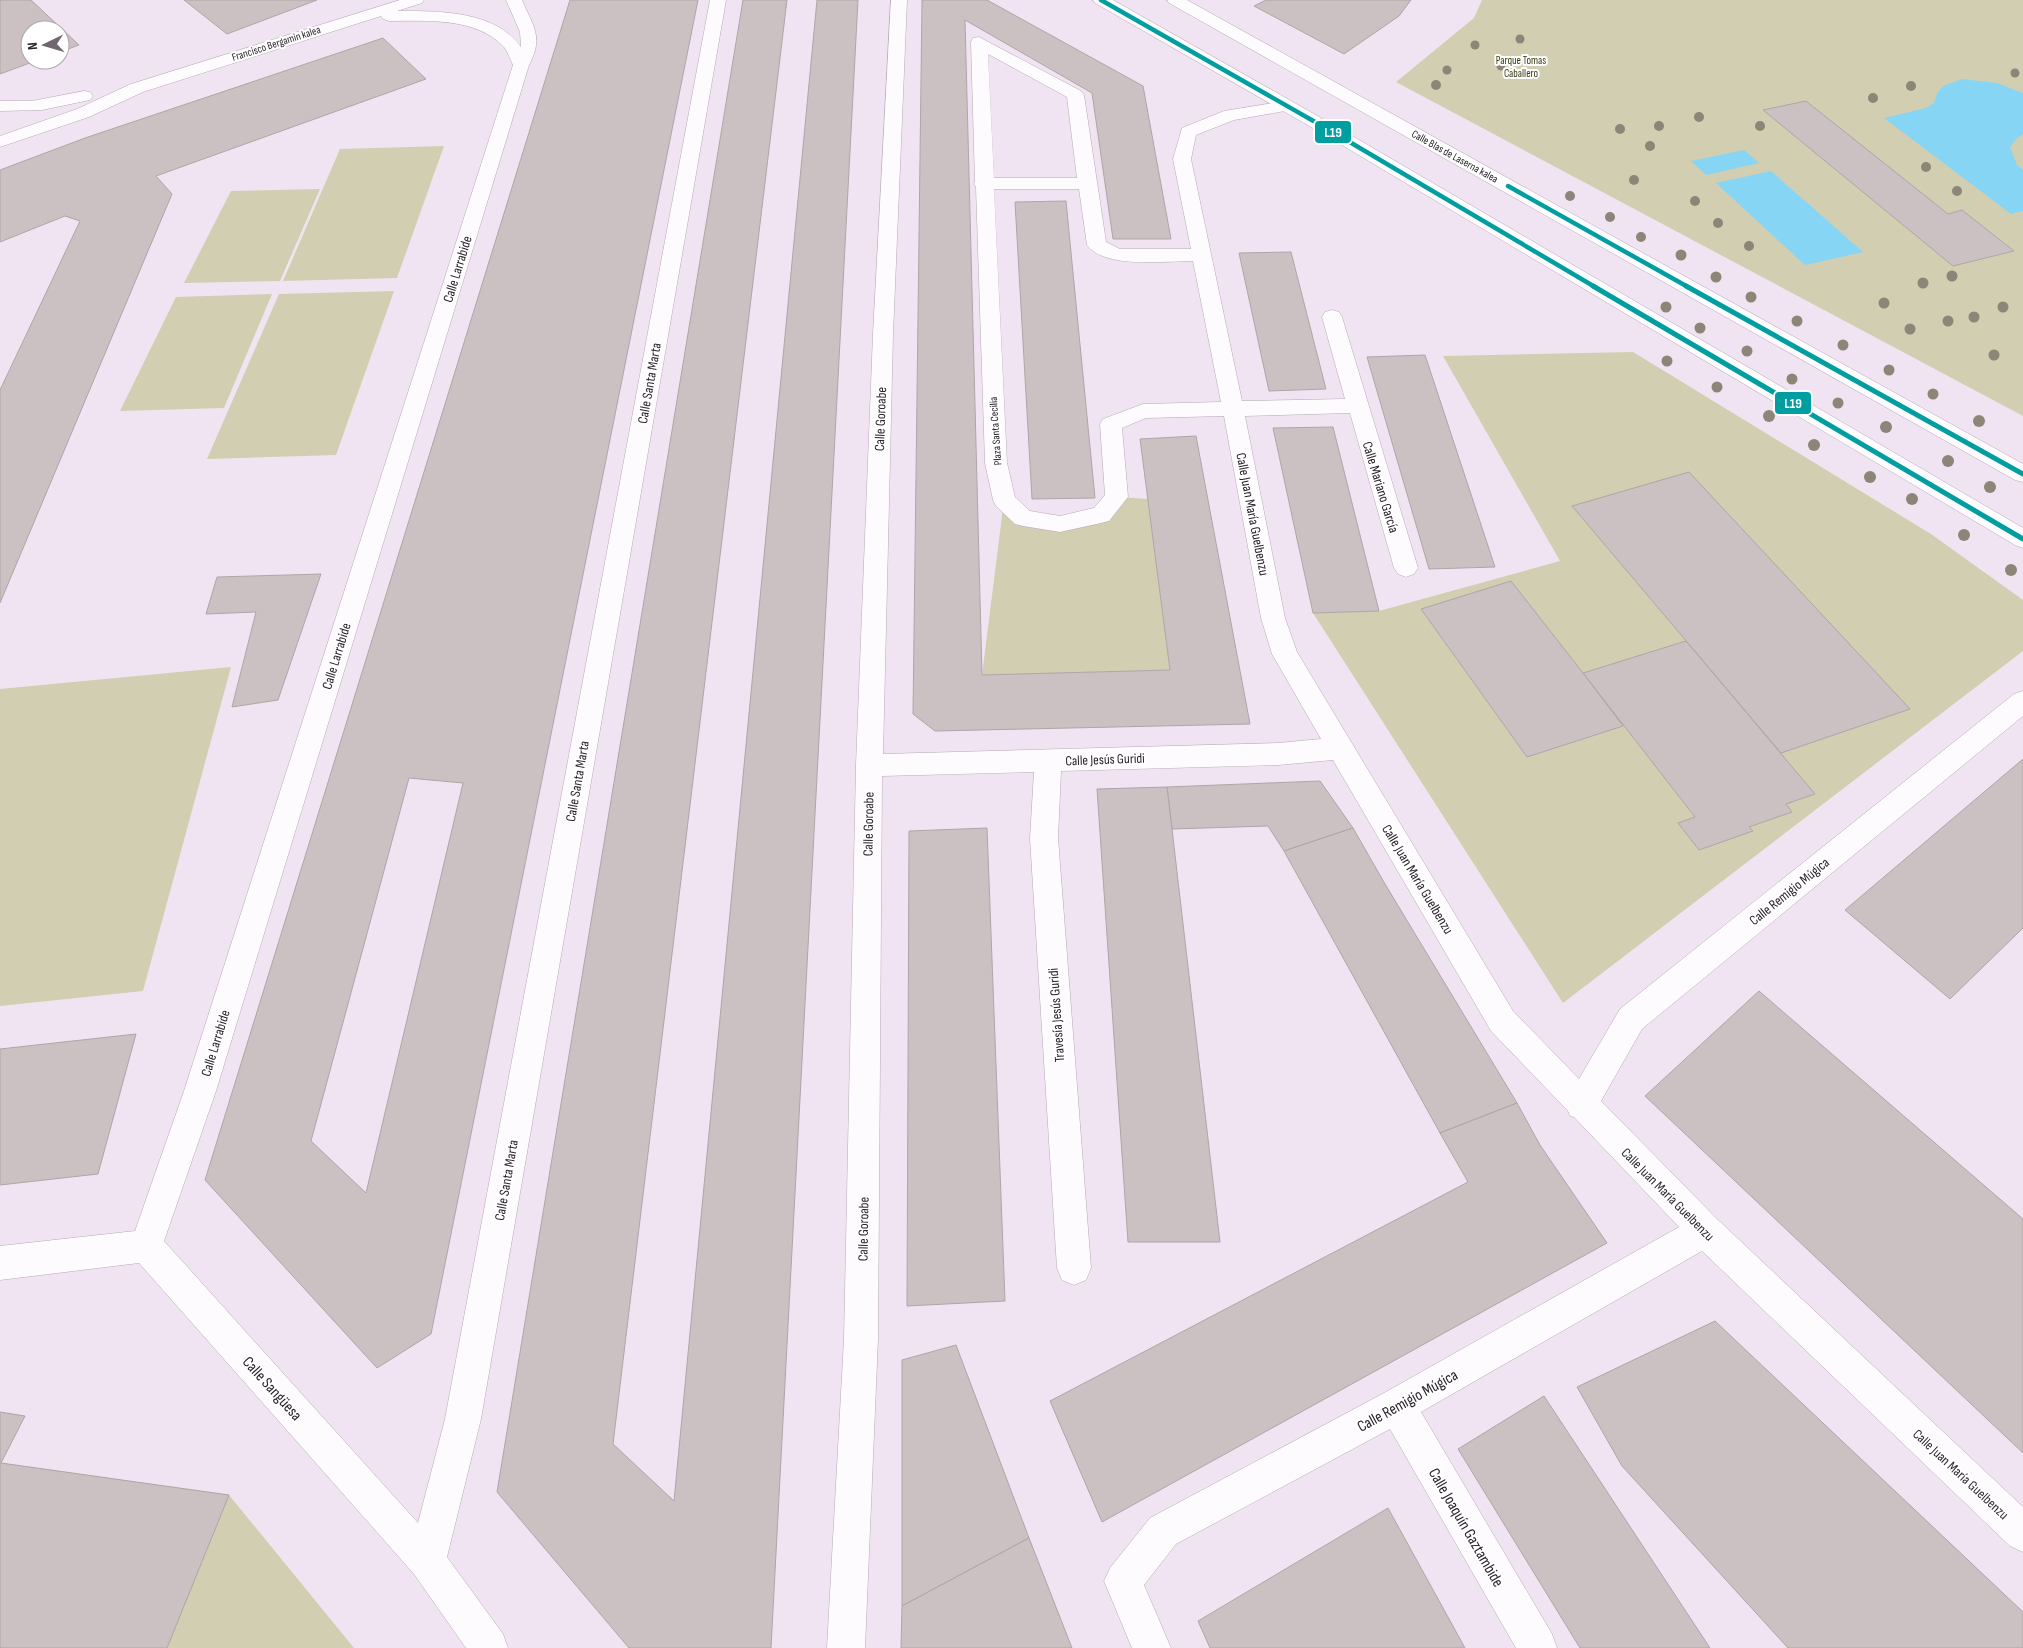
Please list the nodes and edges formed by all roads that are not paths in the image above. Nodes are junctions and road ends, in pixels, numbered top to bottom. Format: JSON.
{"nodes":[{"id":1,"x":416,"y":0,"type":"edge"},
{"id":2,"x":514,"y":0,"type":"edge"},
{"id":3,"x":718,"y":0,"type":"edge"},
{"id":4,"x":899,"y":0,"type":"edge"},
{"id":5,"x":1100,"y":0,"type":"edge"},
{"id":6,"x":1175,"y":0,"type":"edge"},
{"id":7,"x":360,"y":16,"type":"junction"},
{"id":8,"x":521,"y":64,"type":"junction"},
{"id":9,"x":137,"y":88,"type":"junction"},
{"id":10,"x":0,"y":106,"type":"edge"},
{"id":11,"x":1285,"y":106,"type":"junction"},
{"id":12,"x":0,"y":142,"type":"edge"},
{"id":13,"x":1087,"y":183,"type":"junction"},
{"id":14,"x":983,"y":184,"type":"junction"},
{"id":15,"x":1202,"y":255,"type":"junction"},
{"id":16,"x":1332,"y":317,"type":"dead end"},
{"id":17,"x":1357,"y":406,"type":"junction"},
{"id":18,"x":1234,"y":409,"type":"junction"},
{"id":19,"x":2023,"y":474,"type":"edge"},
{"id":20,"x":2023,"y":538,"type":"edge"},
{"id":21,"x":1406,"y":568,"type":"dead end"},
{"id":22,"x":2023,"y":701,"type":"edge"},
{"id":23,"x":1340,"y":748,"type":"junction"},
{"id":24,"x":1048,"y":761,"type":"junction"},
{"id":25,"x":869,"y":765,"type":"junction"},
{"id":26,"x":1581,"y":1105,"type":"junction"},
{"id":27,"x":1705,"y":1232,"type":"junction"},
{"id":28,"x":146,"y":1246,"type":"junction"},
{"id":29,"x":0,"y":1263,"type":"edge"},
{"id":30,"x":1074,"y":1268,"type":"dead end"},
{"id":31,"x":1397,"y":1406,"type":"junction"},
{"id":32,"x":2023,"y":1533,"type":"edge"},
{"id":33,"x":427,"y":1561,"type":"junction"},
{"id":34,"x":489,"y":1648,"type":"edge"},
{"id":35,"x":846,"y":1648,"type":"edge"},
{"id":36,"x":1152,"y":1648,"type":"edge"},
{"id":37,"x":1538,"y":1648,"type":"edge"}],
"edges":[{"from":1,"to":7,"type":"street","name":"Francisco Bergamin kalea"},
{"from":2,"to":8,"type":"street","name":"Calle Larrabide"},
{"from":3,"to":33,"type":"street","name":"Calle Santa Marta"},
{"from":4,"to":25,"type":"street","name":"Calle Goroabe"},
{"from":5,"to":11,"type":"street"},
{"from":6,"to":19,"type":"street","name":"Calle Blas de Laserna kalea"},
{"from":7,"to":8,"type":"street"},
{"from":7,"to":9,"type":"street","name":"Francisco Bergamin kalea"},
{"from":8,"to":28,"type":"street","name":"Calle Larrabide"},
{"from":9,"to":10,"type":"street","name":"Francisco Bergamin kalea"},
{"from":9,"to":12,"type":"street","name":"Francisco Bergamin kalea"},
{"from":11,"to":15,"type":"street","name":"Calle Juan María Guelbenzu"},
{"from":11,"to":20,"type":"street"},
{"from":13,"to":14,"type":"street"},
{"from":13,"to":14,"type":"street","name":"Plaza Santa Cecilia"},
{"from":13,"to":15,"type":"street","name":"Plaza Santa Cecilia"},
{"from":14,"to":18,"type":"street","name":"Plaza Santa Cecilia"},
{"from":15,"to":18,"type":"street","name":"Calle Juan María Guelbenzu"},
{"from":16,"to":17,"type":"street","name":"Calle Mariano García"},
{"from":17,"to":18,"type":"street"},
{"from":17,"to":21,"type":"street","name":"Calle Mariano García"},
{"from":18,"to":23,"type":"street","name":"Calle Juan María Guelbenzu"},
{"from":22,"to":26,"type":"street","name":"Calle Remigio Múgica"},
{"from":23,"to":24,"type":"street","name":"Calle Jesús Guridi"},
{"from":23,"to":26,"type":"street","name":"Calle Juan María Guelbenzu"},
{"from":24,"to":25,"type":"street","name":"Calle Jesús Guridi"},
{"from":24,"to":30,"type":"street","name":"Travesía Jesús Guridi"},
{"from":25,"to":35,"type":"street","name":"Calle Goroabe"},
{"from":26,"to":27,"type":"street","name":"Calle Juan María Guelbenzu"},
{"from":27,"to":31,"type":"street","name":"Calle Remigio Múgica"},
{"from":27,"to":32,"type":"street","name":"Calle Juan María Guelbenzu"},
{"from":28,"to":29,"type":"street"},
{"from":28,"to":33,"type":"street","name":"Calle Sangüesa"},
{"from":31,"to":36,"type":"street","name":"Calle Remigio Múgica"},
{"from":31,"to":37,"type":"street","name":"Calle Joaquín Gaztambide"},
{"from":33,"to":34,"type":"street","name":"Calle Sangüesa"}]}
